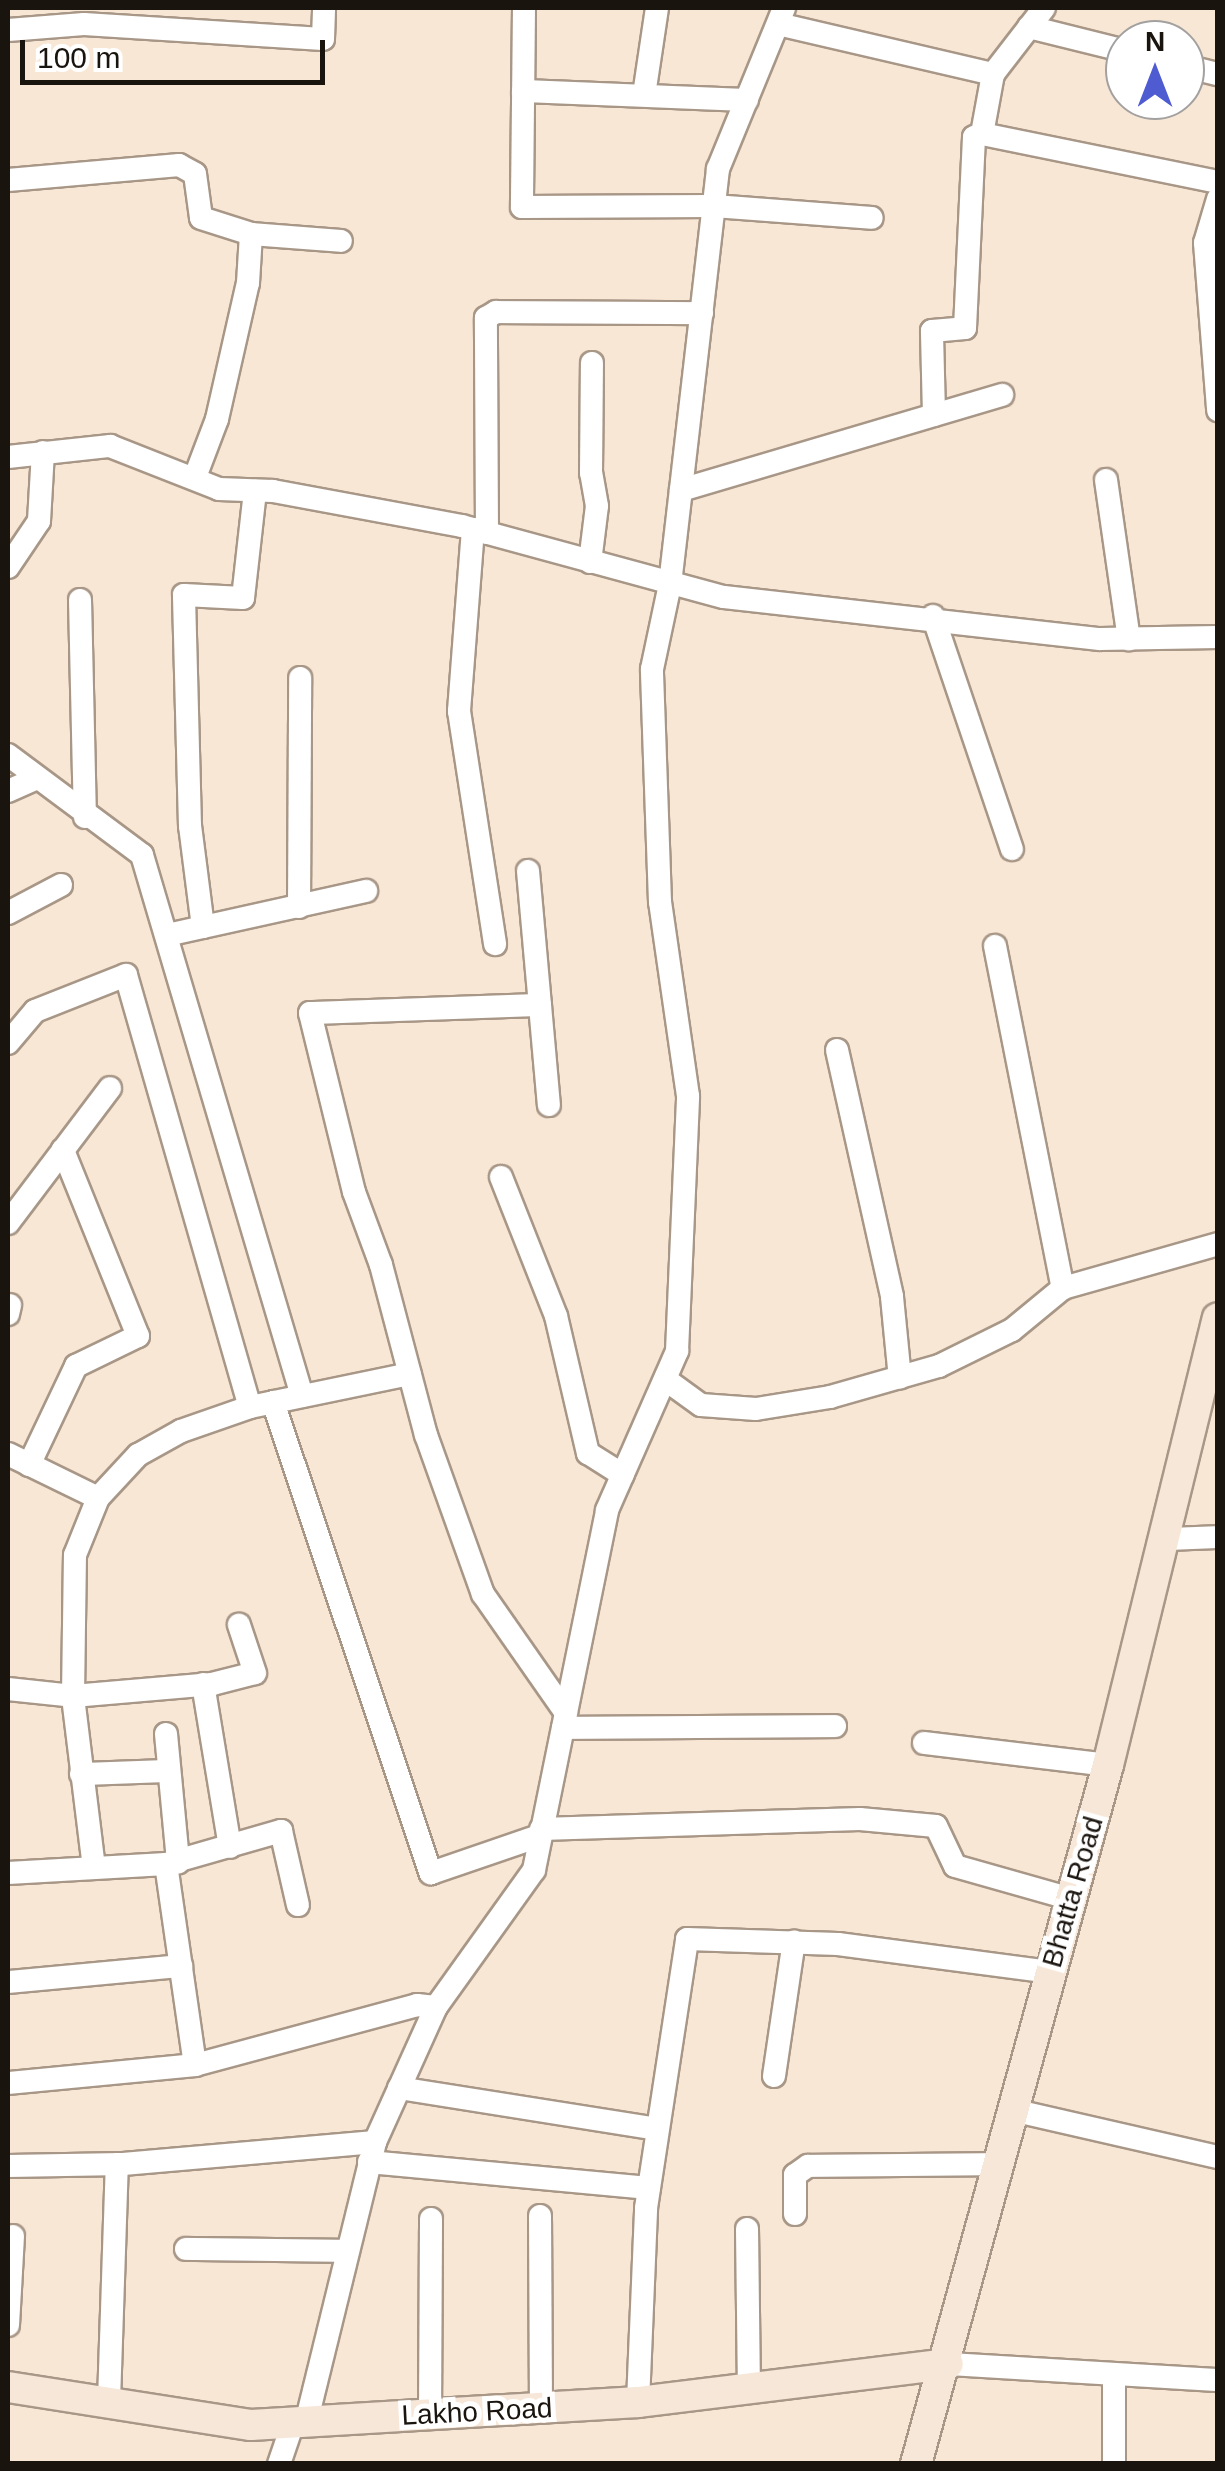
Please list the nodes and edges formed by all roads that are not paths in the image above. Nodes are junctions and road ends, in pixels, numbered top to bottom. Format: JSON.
{"nodes":[{"id":1,"x":324,"y":8,"type":"edge"},
{"id":2,"x":524,"y":8,"type":"edge"},
{"id":3,"x":658,"y":8,"type":"edge"},
{"id":4,"x":1044,"y":8,"type":"edge"},
{"id":5,"x":73,"y":16,"type":"edge"},
{"id":6,"x":781,"y":16,"type":"edge"},
{"id":7,"x":1029,"y":27,"type":"junction"},
{"id":8,"x":8,"y":30,"type":"edge"},
{"id":9,"x":1105,"y":46,"type":"edge"},
{"id":10,"x":994,"y":74,"type":"junction"},
{"id":11,"x":523,"y":91,"type":"junction"},
{"id":12,"x":644,"y":95,"type":"junction"},
{"id":13,"x":746,"y":100,"type":"junction"},
{"id":14,"x":982,"y":134,"type":"junction"},
{"id":15,"x":8,"y":180,"type":"edge"},
{"id":16,"x":1218,"y":182,"type":"edge"},
{"id":17,"x":1218,"y":199,"type":"edge"},
{"id":18,"x":714,"y":206,"type":"junction"},
{"id":19,"x":872,"y":218,"type":"dead end"},
{"id":20,"x":251,"y":234,"type":"junction"},
{"id":21,"x":342,"y":241,"type":"dead end"},
{"id":22,"x":702,"y":313,"type":"junction"},
{"id":23,"x":592,"y":363,"type":"dead end"},
{"id":24,"x":1002,"y":394,"type":"dead end"},
{"id":25,"x":1218,"y":410,"type":"edge"},
{"id":26,"x":934,"y":414,"type":"junction"},
{"id":27,"x":43,"y":452,"type":"junction"},
{"id":28,"x":8,"y":457,"type":"edge"},
{"id":29,"x":195,"y":478,"type":"junction"},
{"id":30,"x":1106,"y":480,"type":"dead end"},
{"id":31,"x":255,"y":490,"type":"junction"},
{"id":32,"x":682,"y":490,"type":"junction"},
{"id":33,"x":480,"y":531,"type":"junction"},
{"id":34,"x":590,"y":562,"type":"junction"},
{"id":35,"x":8,"y":567,"type":"edge"},
{"id":36,"x":670,"y":584,"type":"junction"},
{"id":37,"x":80,"y":600,"type":"dead end"},
{"id":38,"x":933,"y":616,"type":"junction"},
{"id":39,"x":1218,"y":637,"type":"edge"},
{"id":40,"x":1129,"y":639,"type":"junction"},
{"id":41,"x":300,"y":678,"type":"dead end"},
{"id":42,"x":8,"y":755,"type":"edge"},
{"id":43,"x":38,"y":778,"type":"junction"},
{"id":44,"x":8,"y":791,"type":"edge"},
{"id":45,"x":85,"y":817,"type":"junction"},
{"id":46,"x":1012,"y":848,"type":"dead end"},
{"id":47,"x":528,"y":871,"type":"dead end"},
{"id":48,"x":61,"y":885,"type":"dead end"},
{"id":49,"x":366,"y":892,"type":"dead end"},
{"id":50,"x":299,"y":907,"type":"junction"},
{"id":51,"x":8,"y":913,"type":"edge"},
{"id":52,"x":202,"y":927,"type":"junction"},
{"id":53,"x":167,"y":936,"type":"junction"},
{"id":54,"x":495,"y":944,"type":"dead end"},
{"id":55,"x":996,"y":946,"type":"dead end"},
{"id":56,"x":540,"y":1005,"type":"junction"},
{"id":57,"x":8,"y":1043,"type":"edge"},
{"id":58,"x":837,"y":1050,"type":"dead end"},
{"id":59,"x":110,"y":1088,"type":"dead end"},
{"id":60,"x":549,"y":1105,"type":"dead end"},
{"id":61,"x":63,"y":1150,"type":"junction"},
{"id":62,"x":501,"y":1177,"type":"dead end"},
{"id":63,"x":8,"y":1223,"type":"edge"},
{"id":64,"x":1218,"y":1244,"type":"edge"},
{"id":65,"x":1063,"y":1288,"type":"junction"},
{"id":66,"x":1218,"y":1318,"type":"edge"},
{"id":67,"x":410,"y":1374,"type":"junction"},
{"id":68,"x":900,"y":1378,"type":"junction"},
{"id":69,"x":669,"y":1382,"type":"junction"},
{"id":70,"x":302,"y":1396,"type":"junction"},
{"id":71,"x":261,"y":1404,"type":"junction"},
{"id":72,"x":18,"y":1460,"type":"edge"},
{"id":73,"x":623,"y":1474,"type":"junction"},
{"id":74,"x":98,"y":1498,"type":"junction"},
{"id":75,"x":1218,"y":1537,"type":"edge"},
{"id":76,"x":1168,"y":1539,"type":"junction"},
{"id":77,"x":239,"y":1625,"type":"dead end"},
{"id":78,"x":204,"y":1684,"type":"junction"},
{"id":79,"x":8,"y":1690,"type":"edge"},
{"id":80,"x":73,"y":1696,"type":"junction"},
{"id":81,"x":564,"y":1720,"type":"junction"},
{"id":82,"x":835,"y":1726,"type":"dead end"},
{"id":83,"x":166,"y":1734,"type":"dead end"},
{"id":84,"x":924,"y":1742,"type":"dead end"},
{"id":85,"x":1108,"y":1765,"type":"junction"},
{"id":86,"x":169,"y":1771,"type":"junction"},
{"id":87,"x":81,"y":1774,"type":"junction"},
{"id":88,"x":540,"y":1833,"type":"junction"},
{"id":89,"x":230,"y":1847,"type":"junction"},
{"id":90,"x":172,"y":1862,"type":"junction"},
{"id":91,"x":94,"y":1868,"type":"junction"},
{"id":92,"x":8,"y":1872,"type":"edge"},
{"id":93,"x":1072,"y":1899,"type":"junction"},
{"id":94,"x":298,"y":1905,"type":"dead end"},
{"id":95,"x":794,"y":1941,"type":"junction"},
{"id":96,"x":180,"y":1966,"type":"junction"},
{"id":97,"x":1051,"y":1972,"type":"junction"},
{"id":98,"x":8,"y":1982,"type":"edge"},
{"id":99,"x":436,"y":2007,"type":"junction"},
{"id":100,"x":195,"y":2065,"type":"junction"},
{"id":101,"x":774,"y":2076,"type":"dead end"},
{"id":102,"x":8,"y":2083,"type":"edge"},
{"id":103,"x":400,"y":2088,"type":"junction"},
{"id":104,"x":1012,"y":2110,"type":"junction"},
{"id":105,"x":658,"y":2129,"type":"junction"},
{"id":106,"x":372,"y":2152,"type":"junction"},
{"id":107,"x":1218,"y":2157,"type":"edge"},
{"id":108,"x":116,"y":2164,"type":"junction"},
{"id":109,"x":998,"y":2164,"type":"junction"},
{"id":110,"x":8,"y":2166,"type":"edge"},
{"id":111,"x":649,"y":2188,"type":"junction"},
{"id":112,"x":795,"y":2214,"type":"dead end"},
{"id":113,"x":540,"y":2216,"type":"dead end"},
{"id":114,"x":432,"y":2219,"type":"dead end"},
{"id":115,"x":748,"y":2229,"type":"dead end"},
{"id":116,"x":13,"y":2236,"type":"dead end"},
{"id":117,"x":186,"y":2248,"type":"dead end"},
{"id":118,"x":345,"y":2251,"type":"junction"},
{"id":119,"x":8,"y":2325,"type":"edge"},
{"id":120,"x":948,"y":2364,"type":"junction"},
{"id":121,"x":1114,"y":2377,"type":"junction"},
{"id":122,"x":1218,"y":2380,"type":"edge"},
{"id":123,"x":8,"y":2387,"type":"edge"},
{"id":124,"x":749,"y":2388,"type":"junction"},
{"id":125,"x":109,"y":2401,"type":"junction"},
{"id":126,"x":638,"y":2402,"type":"junction"},
{"id":127,"x":541,"y":2408,"type":"junction"},
{"id":128,"x":430,"y":2416,"type":"junction"},
{"id":129,"x":301,"y":2420,"type":"junction"},
{"id":130,"x":280,"y":2464,"type":"edge"},
{"id":131,"x":916,"y":2464,"type":"edge"},
{"id":132,"x":1114,"y":2464,"type":"edge"}],
"edges":[{"from":1,"to":5,"type":"street"},
{"from":2,"to":11,"type":"street"},
{"from":3,"to":12,"type":"street"},
{"from":4,"to":7,"type":"street"},
{"from":5,"to":8,"type":"street"},
{"from":6,"to":10,"type":"street"},
{"from":6,"to":13,"type":"street"},
{"from":7,"to":9,"type":"street"},
{"from":7,"to":10,"type":"street"},
{"from":10,"to":14,"type":"street"},
{"from":11,"to":12,"type":"street"},
{"from":11,"to":18,"type":"street"},
{"from":12,"to":13,"type":"street"},
{"from":13,"to":18,"type":"street"},
{"from":14,"to":16,"type":"street"},
{"from":14,"to":26,"type":"street"},
{"from":15,"to":20,"type":"street"},
{"from":17,"to":25,"type":"street"},
{"from":18,"to":19,"type":"street"},
{"from":18,"to":22,"type":"street"},
{"from":20,"to":21,"type":"street"},
{"from":20,"to":29,"type":"street"},
{"from":22,"to":32,"type":"street"},
{"from":22,"to":33,"type":"street"},
{"from":23,"to":34,"type":"street"},
{"from":24,"to":26,"type":"street"},
{"from":26,"to":32,"type":"street"},
{"from":27,"to":28,"type":"street"},
{"from":27,"to":29,"type":"street"},
{"from":27,"to":35,"type":"street"},
{"from":29,"to":31,"type":"street"},
{"from":30,"to":40,"type":"street"},
{"from":31,"to":33,"type":"street"},
{"from":31,"to":52,"type":"street"},
{"from":32,"to":36,"type":"street"},
{"from":33,"to":34,"type":"street"},
{"from":33,"to":54,"type":"street"},
{"from":34,"to":36,"type":"street"},
{"from":36,"to":38,"type":"street"},
{"from":36,"to":69,"type":"street"},
{"from":37,"to":45,"type":"street"},
{"from":38,"to":40,"type":"street"},
{"from":38,"to":46,"type":"street"},
{"from":39,"to":40,"type":"street"},
{"from":41,"to":50,"type":"street"},
{"from":42,"to":43,"type":"street"},
{"from":43,"to":44,"type":"street"},
{"from":43,"to":45,"type":"street"},
{"from":45,"to":53,"type":"street"},
{"from":47,"to":56,"type":"street"},
{"from":48,"to":51,"type":"street"},
{"from":49,"to":50,"type":"street"},
{"from":50,"to":52,"type":"street"},
{"from":52,"to":53,"type":"street"},
{"from":53,"to":70,"type":"street"},
{"from":55,"to":65,"type":"street"},
{"from":56,"to":60,"type":"street"},
{"from":56,"to":67,"type":"street"},
{"from":57,"to":71,"type":"street"},
{"from":58,"to":68,"type":"street"},
{"from":59,"to":61,"type":"street"},
{"from":61,"to":63,"type":"street"},
{"from":61,"to":72,"type":"street"},
{"from":62,"to":73,"type":"street"},
{"from":64,"to":65,"type":"street"},
{"from":65,"to":68,"type":"street"},
{"from":66,"to":76,"type":"main road","name":"Bhatta Road"},
{"from":67,"to":70,"type":"street"},
{"from":67,"to":81,"type":"street"},
{"from":68,"to":69,"type":"street"},
{"from":69,"to":73,"type":"street"},
{"from":70,"to":71,"type":"street"},
{"from":71,"to":74,"type":"street"},
{"from":71,"to":88,"type":"street"},
{"from":72,"to":74,"type":"street"},
{"from":73,"to":81,"type":"street"},
{"from":74,"to":80,"type":"street"},
{"from":75,"to":76,"type":"street"},
{"from":76,"to":85,"type":"main road","name":"Bhatta Road"},
{"from":77,"to":78,"type":"street"},
{"from":78,"to":80,"type":"street"},
{"from":78,"to":89,"type":"street"},
{"from":79,"to":80,"type":"street"},
{"from":80,"to":87,"type":"street"},
{"from":81,"to":82,"type":"street"},
{"from":81,"to":88,"type":"street"},
{"from":83,"to":86,"type":"street"},
{"from":84,"to":85,"type":"street"},
{"from":85,"to":93,"type":"main road","name":"Bhatta Road"},
{"from":86,"to":87,"type":"street"},
{"from":86,"to":90,"type":"street"},
{"from":87,"to":91,"type":"street"},
{"from":88,"to":93,"type":"street"},
{"from":88,"to":99,"type":"street"},
{"from":89,"to":90,"type":"street"},
{"from":89,"to":94,"type":"street"},
{"from":90,"to":91,"type":"street"},
{"from":90,"to":96,"type":"street"},
{"from":91,"to":92,"type":"street"},
{"from":93,"to":97,"type":"main road","name":"Bhatta Road"},
{"from":95,"to":97,"type":"street"},
{"from":95,"to":101,"type":"street"},
{"from":95,"to":105,"type":"street"},
{"from":96,"to":98,"type":"street"},
{"from":96,"to":100,"type":"street"},
{"from":97,"to":104,"type":"main road","name":"Bhatta Road"},
{"from":99,"to":100,"type":"street"},
{"from":99,"to":103,"type":"street"},
{"from":100,"to":102,"type":"street"},
{"from":103,"to":105,"type":"street"},
{"from":103,"to":106,"type":"street"},
{"from":104,"to":107,"type":"street"},
{"from":104,"to":109,"type":"main road","name":"Bhatta Road"},
{"from":105,"to":111,"type":"street"},
{"from":106,"to":108,"type":"street"},
{"from":106,"to":111,"type":"street"},
{"from":106,"to":118,"type":"street"},
{"from":108,"to":110,"type":"street"},
{"from":108,"to":125,"type":"street"},
{"from":109,"to":112,"type":"street"},
{"from":109,"to":120,"type":"main road","name":"Bhatta Road"},
{"from":111,"to":126,"type":"street"},
{"from":113,"to":127,"type":"street"},
{"from":114,"to":128,"type":"street"},
{"from":115,"to":124,"type":"street"},
{"from":116,"to":119,"type":"street"},
{"from":117,"to":118,"type":"street"},
{"from":118,"to":129,"type":"street"},
{"from":120,"to":121,"type":"street"},
{"from":120,"to":124,"type":"main road","name":"Lakho Road"},
{"from":120,"to":131,"type":"main road","name":"Bhatta Road"},
{"from":121,"to":122,"type":"street"},
{"from":121,"to":132,"type":"street"},
{"from":123,"to":125,"type":"main road","name":"Lakho Road"},
{"from":124,"to":126,"type":"main road","name":"Lakho Road"},
{"from":125,"to":129,"type":"main road","name":"Lakho Road"},
{"from":126,"to":127,"type":"main road","name":"Lakho Road"},
{"from":127,"to":128,"type":"main road","name":"Lakho Road"},
{"from":128,"to":129,"type":"main road","name":"Lakho Road"},
{"from":129,"to":130,"type":"street"}]}
